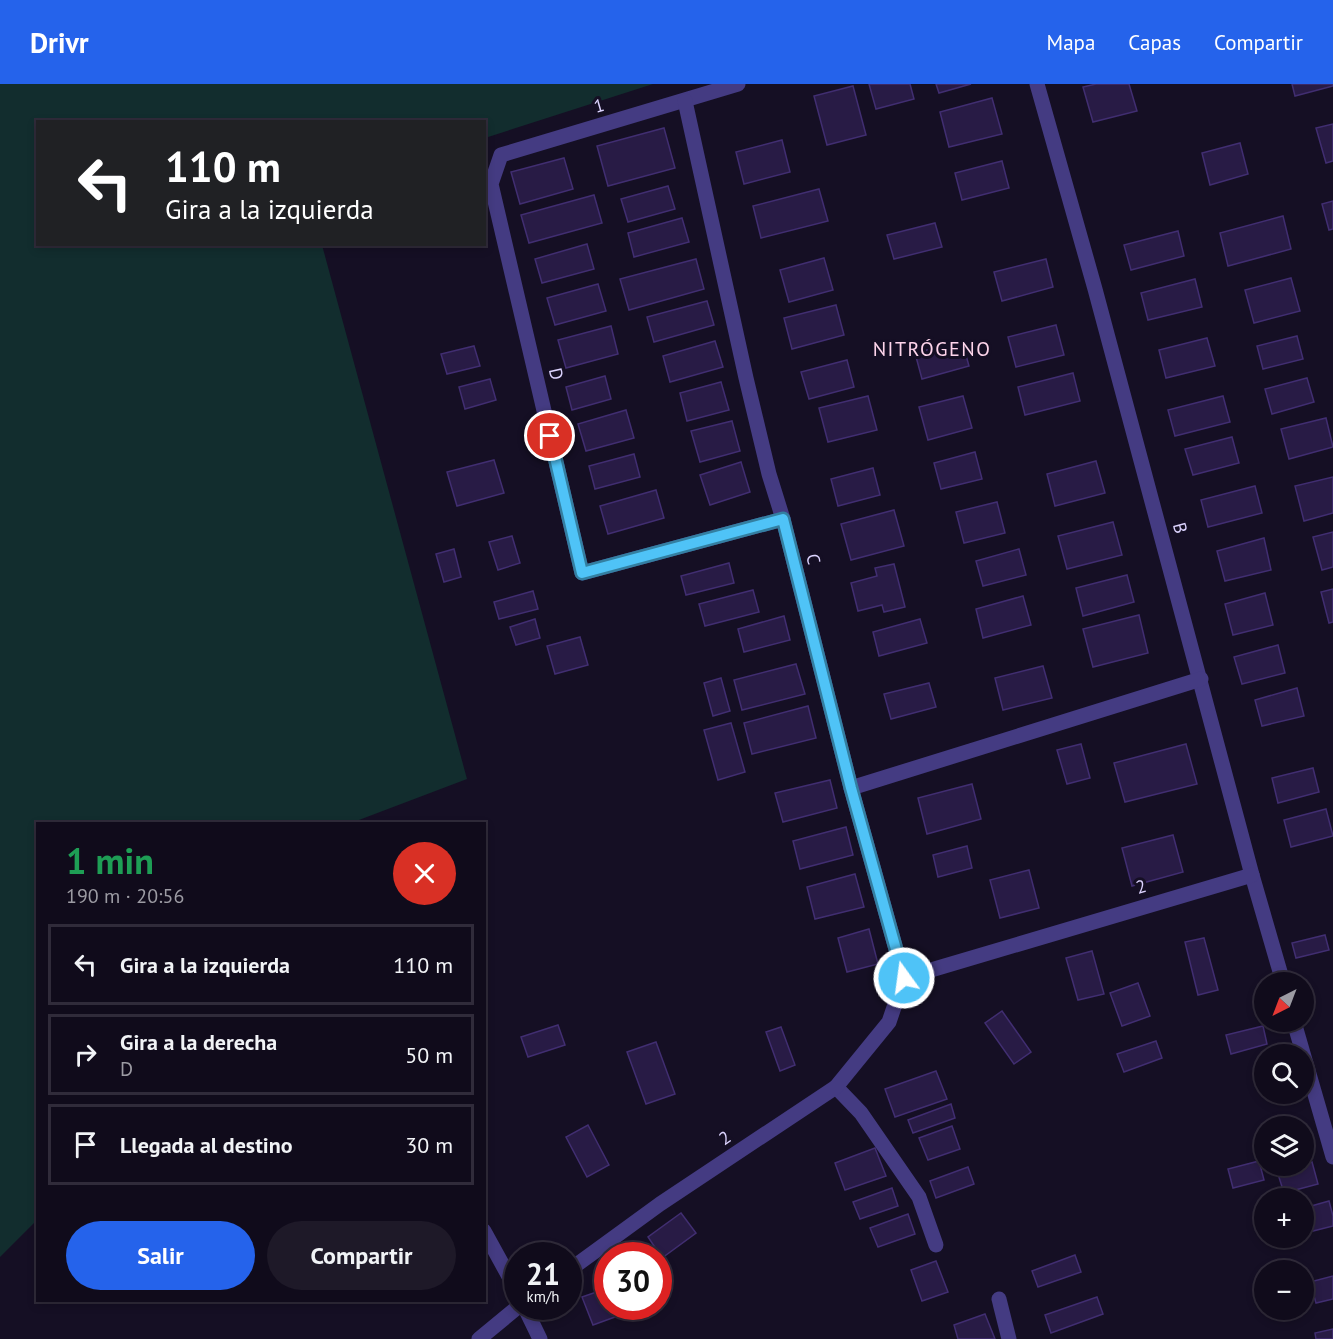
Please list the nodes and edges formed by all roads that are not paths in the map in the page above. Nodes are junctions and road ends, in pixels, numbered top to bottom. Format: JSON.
{"nodes":[{"id":1,"x":738,"y":84,"type":"edge"},
{"id":2,"x":1037,"y":84,"type":"edge"},
{"id":3,"x":685,"y":101,"type":"junction"},
{"id":4,"x":491,"y":184,"type":"joint"},
{"id":5,"x":783,"y":519,"type":"junction"},
{"id":6,"x":1201,"y":679,"type":"junction"},
{"id":7,"x":851,"y":788,"type":"junction"},
{"id":8,"x":1252,"y":875,"type":"junction"},
{"id":9,"x":1280,"y":972,"type":"edge"},
{"id":10,"x":904,"y":978,"type":"junction"},
{"id":11,"x":1297,"y":1032,"type":"edge"},
{"id":12,"x":836,"y":1087,"type":"junction"},
{"id":13,"x":1333,"y":1157,"type":"edge"},
{"id":14,"x":486,"y":1235,"type":"edge"},
{"id":15,"x":936,"y":1245,"type":"dead end"},
{"id":16,"x":582,"y":1260,"type":"edge"},
{"id":17,"x":504,"y":1267,"type":"edge"},
{"id":18,"x":999,"y":1299,"type":"dead end"},
{"id":19,"x":504,"y":1318,"type":"edge"},
{"id":20,"x":531,"y":1320,"type":"edge"},
{"id":21,"x":479,"y":1339,"type":"edge"},
{"id":22,"x":540,"y":1339,"type":"edge"},
{"id":23,"x":1009,"y":1339,"type":"edge"}],
"edges":[{"from":1,"to":3,"type":"street","name":"1"},
{"from":2,"to":6,"type":"street","name":"B"},
{"from":3,"to":4,"type":"street","name":"1"},
{"from":3,"to":5,"type":"street","name":"C"},
{"from":4,"to":5,"type":"street","name":"D"},
{"from":5,"to":7,"type":"street","name":"C"},
{"from":6,"to":7,"type":"street"},
{"from":6,"to":8,"type":"street","name":"B"},
{"from":7,"to":10,"type":"street","name":"C"},
{"from":8,"to":9,"type":"street","name":"B"},
{"from":8,"to":10,"type":"street","name":"2"},
{"from":10,"to":12,"type":"street","name":"2"},
{"from":11,"to":13,"type":"street"},
{"from":12,"to":15,"type":"street"},
{"from":12,"to":16,"type":"street","name":"2"},
{"from":14,"to":17,"type":"street"},
{"from":18,"to":23,"type":"street"},
{"from":19,"to":21,"type":"street"},
{"from":20,"to":22,"type":"street"}]}
